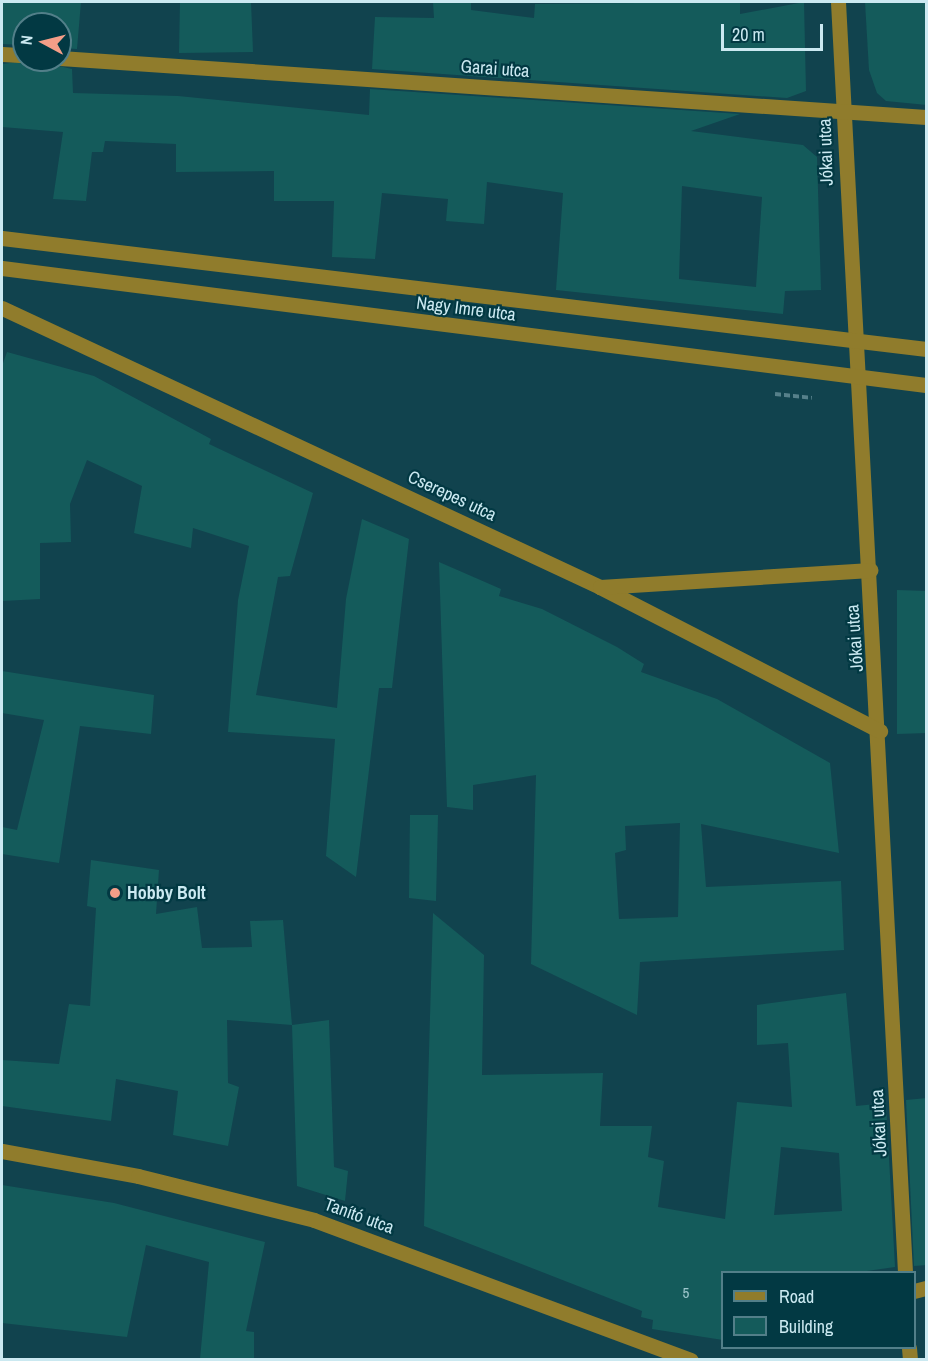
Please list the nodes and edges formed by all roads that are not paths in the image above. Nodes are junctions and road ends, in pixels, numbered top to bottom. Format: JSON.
{"nodes":[{"id":1,"x":837,"y":2,"type":"edge"},
{"id":2,"x":72,"y":59,"type":"edge"},
{"id":3,"x":844,"y":113,"type":"junction"},
{"id":4,"x":927,"y":117,"type":"edge"},
{"id":5,"x":2,"y":238,"type":"edge"},
{"id":6,"x":2,"y":268,"type":"edge"},
{"id":7,"x":2,"y":308,"type":"edge"},
{"id":8,"x":852,"y":344,"type":"junction"},
{"id":9,"x":927,"y":349,"type":"edge"},
{"id":10,"x":854,"y":379,"type":"junction"},
{"id":11,"x":927,"y":385,"type":"edge"},
{"id":12,"x":870,"y":570,"type":"junction"},
{"id":13,"x":600,"y":587,"type":"junction"},
{"id":14,"x":880,"y":731,"type":"junction"},
{"id":15,"x":2,"y":1151,"type":"edge"},
{"id":16,"x":905,"y":1271,"type":"edge"},
{"id":17,"x":691,"y":1359,"type":"edge"}],
"edges":[{"from":1,"to":3,"type":"street","name":"Jókai utca"},
{"from":2,"to":3,"type":"street","name":"Garai utca"},
{"from":3,"to":4,"type":"street","name":"Garai utca"},
{"from":3,"to":8,"type":"street","name":"Jókai utca"},
{"from":5,"to":8,"type":"street","name":"Nagy Imre utca"},
{"from":6,"to":10,"type":"street","name":"Nagy Imre utca"},
{"from":7,"to":13,"type":"street","name":"Cserepes utca"},
{"from":8,"to":9,"type":"street","name":"Nagy Imre utca"},
{"from":8,"to":10,"type":"street","name":"Jókai utca"},
{"from":10,"to":11,"type":"street","name":"Nagy Imre utca"},
{"from":10,"to":12,"type":"street","name":"Jókai utca"},
{"from":12,"to":13,"type":"street"},
{"from":12,"to":14,"type":"street","name":"Jókai utca"},
{"from":13,"to":14,"type":"street","name":"Cserepes utca"},
{"from":14,"to":16,"type":"street","name":"Jókai utca"},
{"from":15,"to":17,"type":"street","name":"Tanító utca"}]}
